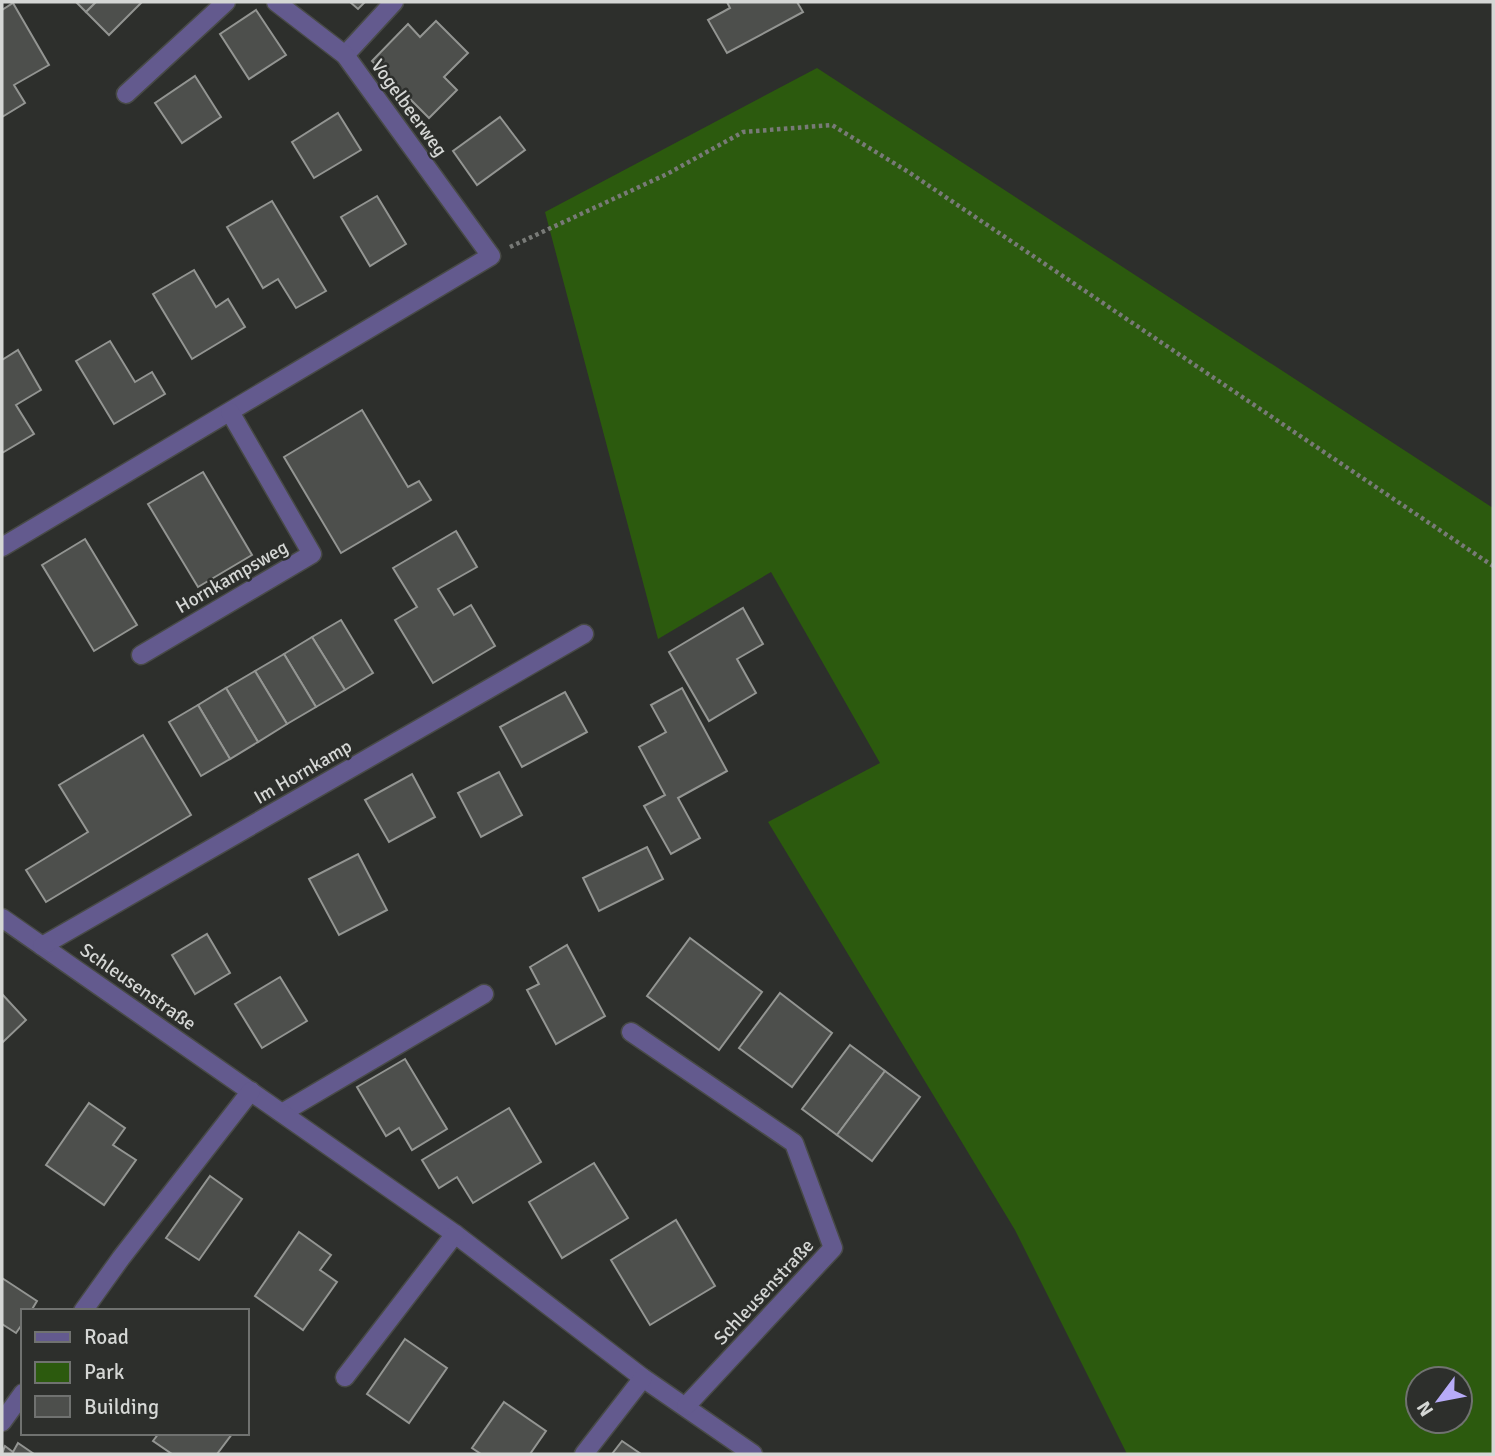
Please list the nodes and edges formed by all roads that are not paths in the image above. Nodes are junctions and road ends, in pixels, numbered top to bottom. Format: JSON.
{"nodes":[{"id":1,"x":226,"y":2,"type":"edge"},
{"id":2,"x":275,"y":2,"type":"edge"},
{"id":3,"x":394,"y":2,"type":"edge"},
{"id":4,"x":345,"y":55,"type":"junction"},
{"id":5,"x":126,"y":94,"type":"dead end"},
{"id":6,"x":230,"y":412,"type":"junction"},
{"id":7,"x":2,"y":547,"type":"edge"},
{"id":8,"x":584,"y":634,"type":"dead end"},
{"id":9,"x":141,"y":655,"type":"dead end"},
{"id":10,"x":3,"y":920,"type":"edge"},
{"id":11,"x":42,"y":946,"type":"junction"},
{"id":12,"x":484,"y":994,"type":"dead end"},
{"id":13,"x":631,"y":1032,"type":"dead end"},
{"id":14,"x":251,"y":1091,"type":"junction"},
{"id":15,"x":282,"y":1113,"type":"junction"},
{"id":16,"x":455,"y":1234,"type":"junction"},
{"id":17,"x":84,"y":1309,"type":"edge"},
{"id":18,"x":345,"y":1377,"type":"dead end"},
{"id":19,"x":643,"y":1378,"type":"junction"},
{"id":20,"x":21,"y":1397,"type":"edge"},
{"id":21,"x":686,"y":1406,"type":"junction"},
{"id":22,"x":2,"y":1422,"type":"edge"},
{"id":23,"x":583,"y":1454,"type":"edge"},
{"id":24,"x":754,"y":1454,"type":"edge"}],
"edges":[{"from":1,"to":5,"type":"street"},
{"from":2,"to":4,"type":"street","name":"Vogelbeerweg"},
{"from":3,"to":4,"type":"street"},
{"from":4,"to":6,"type":"street","name":"Vogelbeerweg"},
{"from":6,"to":7,"type":"street"},
{"from":6,"to":9,"type":"street","name":"Hornkampsweg"},
{"from":8,"to":11,"type":"street","name":"Im Hornkamp"},
{"from":10,"to":11,"type":"street","name":"Schleusenstraße"},
{"from":11,"to":14,"type":"street","name":"Schleusenstraße"},
{"from":12,"to":15,"type":"street"},
{"from":13,"to":21,"type":"street","name":"Schleusenstraße"},
{"from":14,"to":15,"type":"street","name":"Schleusenstraße"},
{"from":14,"to":17,"type":"street"},
{"from":15,"to":16,"type":"street","name":"Schleusenstraße"},
{"from":16,"to":18,"type":"street"},
{"from":16,"to":19,"type":"street","name":"Schleusenstraße"},
{"from":19,"to":21,"type":"street","name":"Schleusenstraße"},
{"from":19,"to":23,"type":"street"},
{"from":20,"to":22,"type":"street"},
{"from":21,"to":24,"type":"street","name":"Schleusenstraße"}]}
